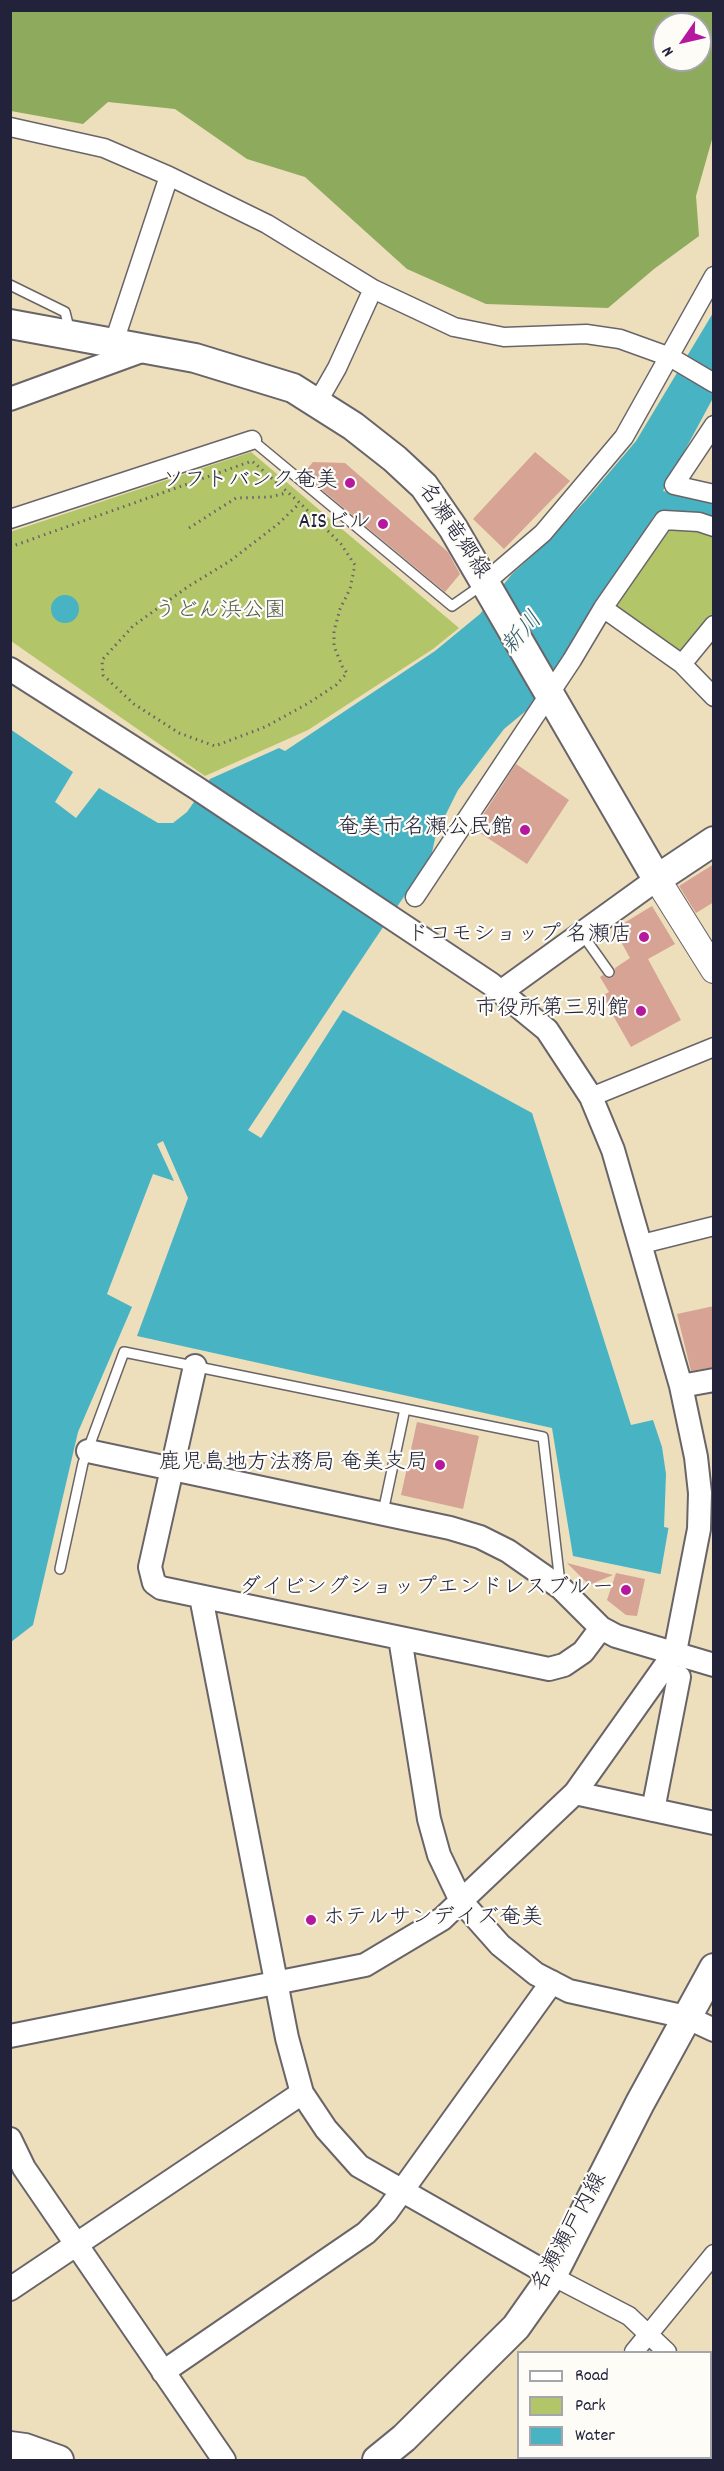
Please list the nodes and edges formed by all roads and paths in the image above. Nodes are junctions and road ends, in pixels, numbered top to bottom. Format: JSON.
{"nodes":[{"id":1,"x":10,"y":126,"type":"edge"},
{"id":2,"x":169,"y":176,"type":"junction"},
{"id":3,"x":714,"y":276,"type":"edge"},
{"id":4,"x":11,"y":288,"type":"edge"},
{"id":5,"x":373,"y":289,"type":"junction"},
{"id":6,"x":10,"y":324,"type":"edge"},
{"id":7,"x":70,"y":334,"type":"junction"},
{"id":8,"x":114,"y":342,"type":"junction"},
{"id":9,"x":148,"y":349,"type":"junction"},
{"id":10,"x":669,"y":357,"type":"junction"},
{"id":11,"x":714,"y":383,"type":"edge"},
{"id":12,"x":10,"y":399,"type":"edge"},
{"id":13,"x":317,"y":403,"type":"junction"},
{"id":14,"x":714,"y":425,"type":"edge"},
{"id":15,"x":252,"y":440,"type":"joint"},
{"id":16,"x":286,"y":493,"type":"junction"},
{"id":17,"x":714,"y":494,"type":"edge"},
{"id":18,"x":300,"y":503,"type":"junction"},
{"id":19,"x":10,"y":519,"type":"edge"},
{"id":20,"x":714,"y":527,"type":"edge"},
{"id":21,"x":189,"y":528,"type":"dead end"},
{"id":22,"x":10,"y":547,"type":"edge"},
{"id":23,"x":488,"y":584,"type":"junction"},
{"id":24,"x":603,"y":608,"type":"junction"},
{"id":25,"x":714,"y":625,"type":"edge"},
{"id":26,"x":682,"y":664,"type":"junction"},
{"id":27,"x":10,"y":669,"type":"edge"},
{"id":28,"x":548,"y":689,"type":"junction"},
{"id":29,"x":714,"y":697,"type":"edge"},
{"id":30,"x":714,"y":841,"type":"edge"},
{"id":31,"x":657,"y":879,"type":"junction"},
{"id":32,"x":415,"y":897,"type":"dead end"},
{"id":33,"x":582,"y":934,"type":"junction"},
{"id":34,"x":714,"y":970,"type":"edge"},
{"id":35,"x":609,"y":972,"type":"dead end"},
{"id":36,"x":502,"y":992,"type":"junction"},
{"id":37,"x":714,"y":1047,"type":"edge"},
{"id":38,"x":591,"y":1097,"type":"junction"},
{"id":39,"x":714,"y":1226,"type":"edge"},
{"id":40,"x":642,"y":1244,"type":"junction"},
{"id":41,"x":195,"y":1366,"type":"junction"},
{"id":42,"x":714,"y":1380,"type":"edge"},
{"id":43,"x":681,"y":1386,"type":"junction"},
{"id":44,"x":405,"y":1409,"type":"junction"},
{"id":45,"x":88,"y":1451,"type":"junction"},
{"id":46,"x":172,"y":1470,"type":"junction"},
{"id":47,"x":382,"y":1514,"type":"junction"},
{"id":48,"x":60,"y":1569,"type":"dead end"},
{"id":49,"x":561,"y":1588,"type":"junction"},
{"id":50,"x":201,"y":1597,"type":"junction"},
{"id":51,"x":601,"y":1628,"type":"junction"},
{"id":52,"x":400,"y":1638,"type":"junction"},
{"id":53,"x":675,"y":1652,"type":"junction"},
{"id":54,"x":714,"y":1665,"type":"edge"},
{"id":55,"x":679,"y":1677,"type":"dead end"},
{"id":56,"x":575,"y":1793,"type":"junction"},
{"id":57,"x":653,"y":1810,"type":"junction"},
{"id":58,"x":714,"y":1823,"type":"edge"},
{"id":59,"x":461,"y":1901,"type":"junction"},
{"id":60,"x":714,"y":1968,"type":"edge"},
{"id":61,"x":552,"y":1982,"type":"junction"},
{"id":62,"x":276,"y":1983,"type":"junction"},
{"id":63,"x":686,"y":2017,"type":"junction"},
{"id":64,"x":714,"y":2030,"type":"edge"},
{"id":65,"x":10,"y":2036,"type":"edge"},
{"id":66,"x":302,"y":2093,"type":"junction"},
{"id":67,"x":10,"y":2139,"type":"edge"},
{"id":68,"x":401,"y":2192,"type":"junction"},
{"id":69,"x":77,"y":2245,"type":"junction"},
{"id":70,"x":713,"y":2255,"type":"edge"},
{"id":71,"x":552,"y":2276,"type":"junction"},
{"id":72,"x":10,"y":2289,"type":"edge"},
{"id":73,"x":649,"y":2334,"type":"junction"},
{"id":74,"x":635,"y":2351,"type":"edge"},
{"id":75,"x":666,"y":2351,"type":"edge"},
{"id":76,"x":163,"y":2372,"type":"junction"},
{"id":77,"x":10,"y":2446,"type":"edge"},
{"id":78,"x":59,"y":2460,"type":"edge"},
{"id":79,"x":224,"y":2460,"type":"edge"},
{"id":80,"x":377,"y":2460,"type":"edge"}],
"edges":[{"from":1,"to":2,"type":"street"},
{"from":2,"to":5,"type":"street"},
{"from":2,"to":8,"type":"street"},
{"from":3,"to":10,"type":"street"},
{"from":4,"to":7,"type":"lane"},
{"from":5,"to":10,"type":"street"},
{"from":5,"to":13,"type":"street"},
{"from":6,"to":7,"type":"main road","name":"名瀬竜郷線"},
{"from":7,"to":8,"type":"main road","name":"名瀬竜郷線"},
{"from":8,"to":9,"type":"main road","name":"名瀬竜郷線"},
{"from":9,"to":12,"type":"street"},
{"from":9,"to":13,"type":"main road","name":"名瀬竜郷線"},
{"from":10,"to":11,"type":"street"},
{"from":10,"to":23,"type":"street"},
{"from":13,"to":23,"type":"main road","name":"名瀬竜郷線"},
{"from":14,"to":17,"type":"street"},
{"from":15,"to":19,"type":"street"},
{"from":15,"to":23,"type":"lane"},
{"from":16,"to":18,"type":"path"},
{"from":16,"to":21,"type":"path"},
{"from":16,"to":22,"type":"path"},
{"from":18,"to":18,"type":"path"},
{"from":20,"to":24,"type":"street"},
{"from":23,"to":28,"type":"main road","name":"名瀬竜郷線"},
{"from":24,"to":26,"type":"street"},
{"from":24,"to":28,"type":"street"},
{"from":25,"to":26,"type":"street"},
{"from":26,"to":29,"type":"street"},
{"from":27,"to":36,"type":"street"},
{"from":28,"to":31,"type":"main road","name":"名瀬竜郷線"},
{"from":28,"to":32,"type":"street"},
{"from":30,"to":31,"type":"main road"},
{"from":31,"to":33,"type":"street"},
{"from":31,"to":34,"type":"main road"},
{"from":33,"to":35,"type":"lane"},
{"from":33,"to":36,"type":"street"},
{"from":36,"to":38,"type":"street"},
{"from":37,"to":38,"type":"street"},
{"from":38,"to":40,"type":"street"},
{"from":39,"to":40,"type":"street"},
{"from":40,"to":43,"type":"street"},
{"from":41,"to":44,"type":"lane"},
{"from":41,"to":45,"type":"lane"},
{"from":41,"to":46,"type":"street"},
{"from":42,"to":43,"type":"street"},
{"from":43,"to":53,"type":"street"},
{"from":44,"to":47,"type":"lane"},
{"from":44,"to":49,"type":"lane"},
{"from":45,"to":46,"type":"street"},
{"from":45,"to":48,"type":"lane"},
{"from":46,"to":47,"type":"street"},
{"from":46,"to":50,"type":"street"},
{"from":47,"to":49,"type":"street"},
{"from":49,"to":51,"type":"street"},
{"from":50,"to":52,"type":"street"},
{"from":50,"to":62,"type":"street"},
{"from":51,"to":52,"type":"street"},
{"from":51,"to":53,"type":"street"},
{"from":52,"to":59,"type":"street"},
{"from":53,"to":54,"type":"street"},
{"from":53,"to":56,"type":"street"},
{"from":55,"to":57,"type":"street"},
{"from":56,"to":57,"type":"street"},
{"from":56,"to":59,"type":"street"},
{"from":57,"to":58,"type":"street"},
{"from":59,"to":61,"type":"street"},
{"from":59,"to":62,"type":"street"},
{"from":60,"to":63,"type":"main road","name":"名瀬瀬戸内線"},
{"from":61,"to":63,"type":"street"},
{"from":61,"to":68,"type":"street"},
{"from":62,"to":65,"type":"street"},
{"from":62,"to":66,"type":"street"},
{"from":63,"to":64,"type":"street"},
{"from":63,"to":71,"type":"main road","name":"名瀬瀬戸内線"},
{"from":66,"to":68,"type":"street"},
{"from":66,"to":69,"type":"street"},
{"from":67,"to":69,"type":"street"},
{"from":68,"to":71,"type":"street"},
{"from":68,"to":76,"type":"street"},
{"from":69,"to":72,"type":"street"},
{"from":69,"to":76,"type":"street"},
{"from":70,"to":73,"type":"street"},
{"from":71,"to":73,"type":"street"},
{"from":71,"to":80,"type":"main road","name":"名瀬瀬戸内線"},
{"from":73,"to":74,"type":"street"},
{"from":73,"to":75,"type":"street"},
{"from":76,"to":79,"type":"street"},
{"from":77,"to":78,"type":"main road"}]}
